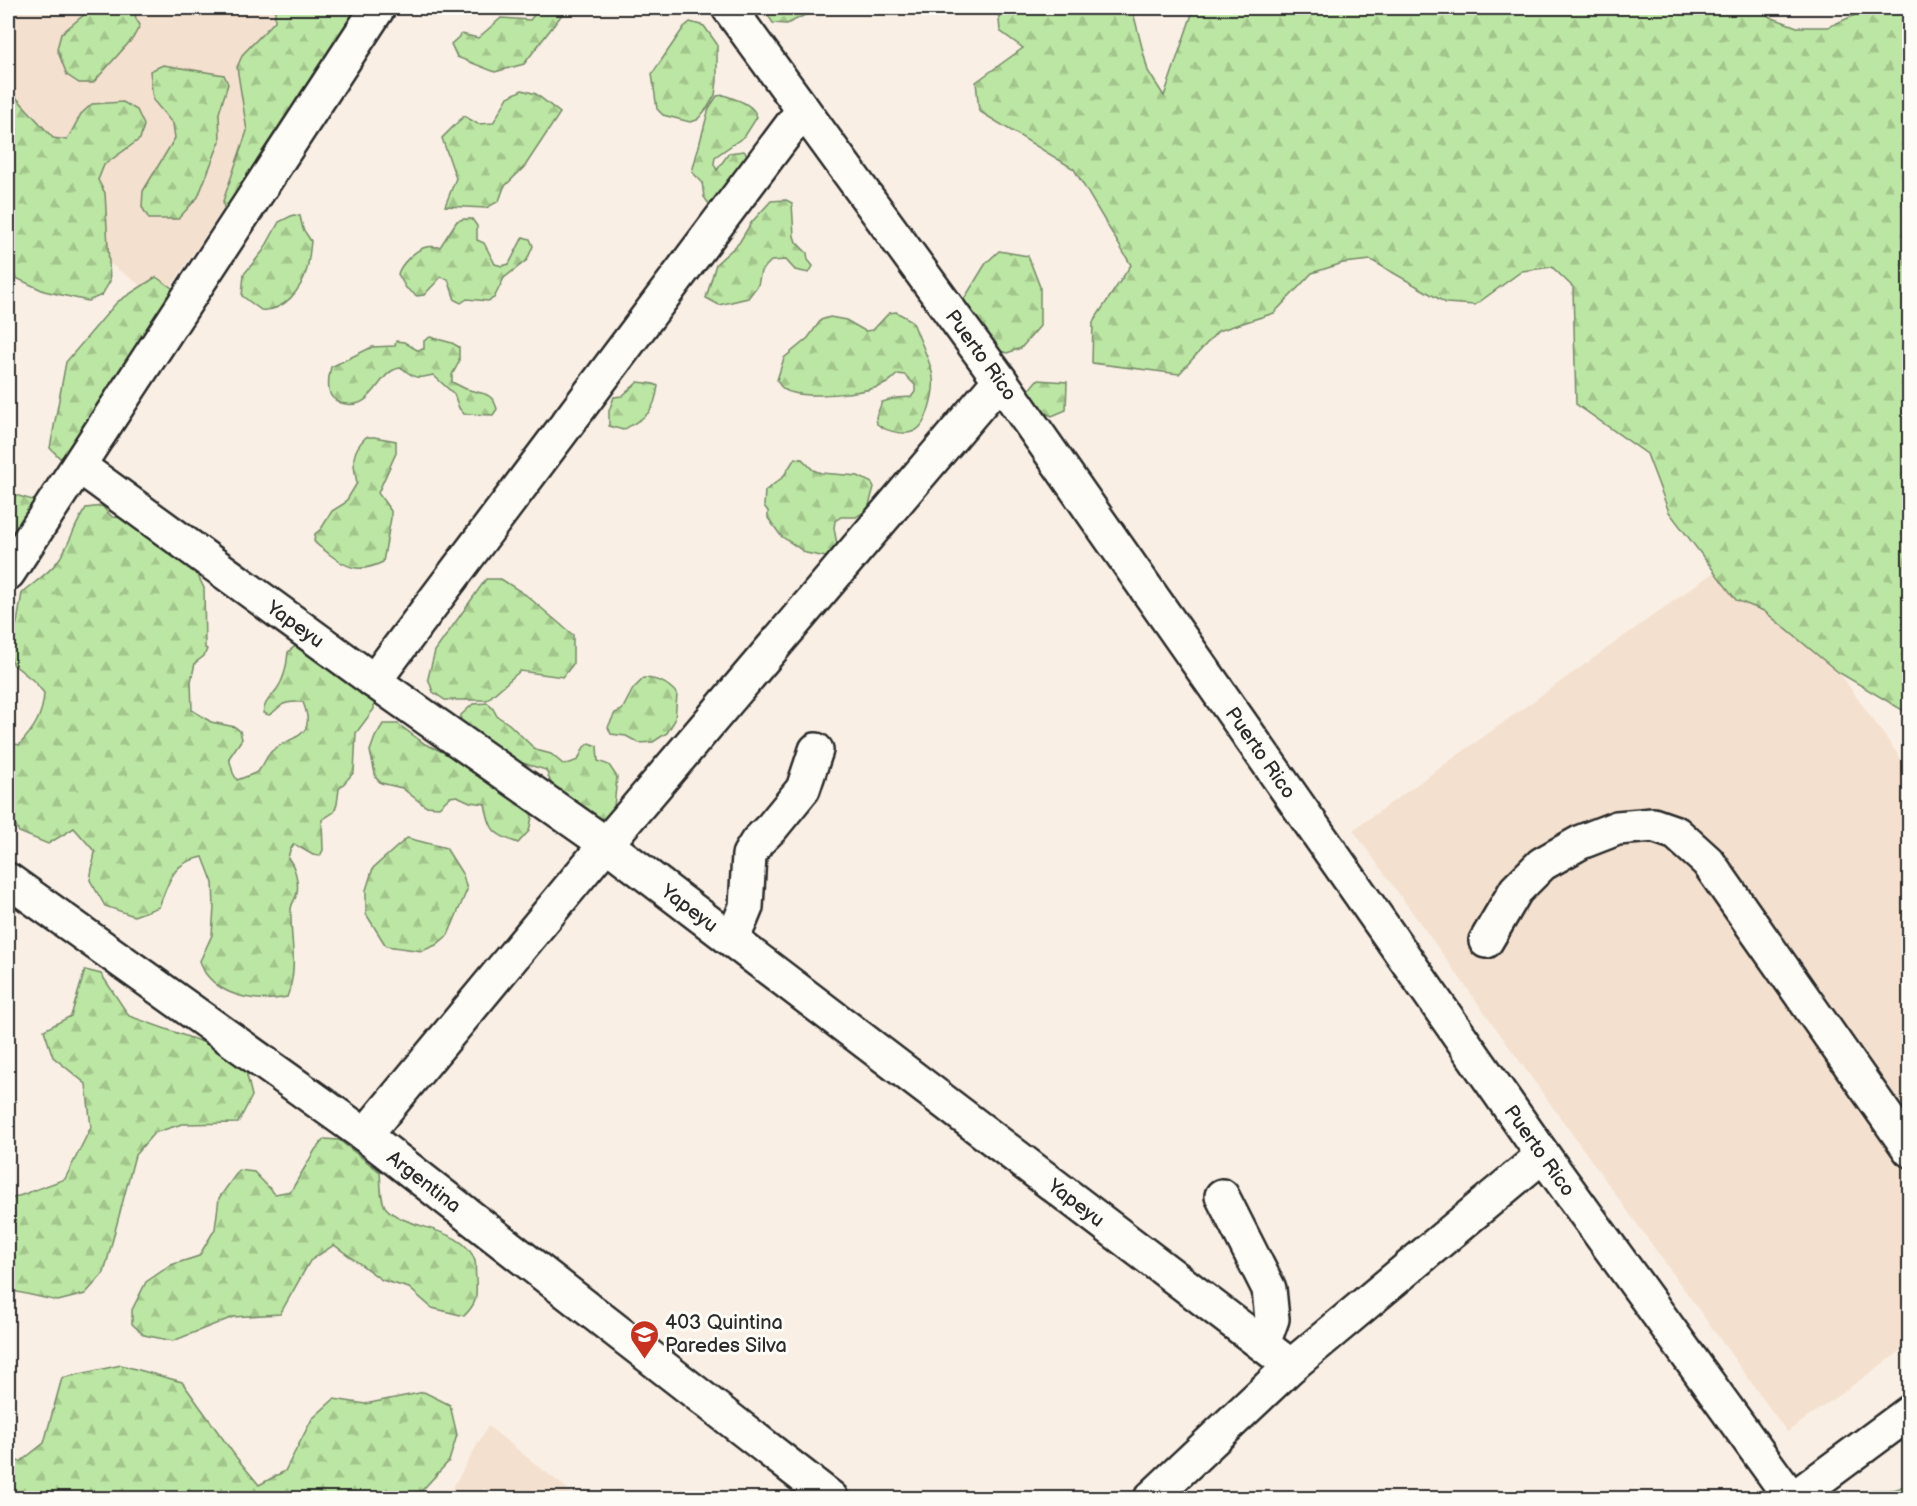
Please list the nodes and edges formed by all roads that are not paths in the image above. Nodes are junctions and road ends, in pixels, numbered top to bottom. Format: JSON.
{"nodes":[{"id":1,"x":378,"y":8,"type":"edge"},
{"id":2,"x":729,"y":8,"type":"edge"},
{"id":3,"x":803,"y":110,"type":"junction"},
{"id":4,"x":1000,"y":380,"type":"junction"},
{"id":5,"x":79,"y":466,"type":"junction"},
{"id":6,"x":8,"y":573,"type":"edge"},
{"id":7,"x":374,"y":681,"type":"junction"},
{"id":8,"x":816,"y":750,"type":"dead end"},
{"id":9,"x":606,"y":844,"type":"junction"},
{"id":10,"x":8,"y":880,"type":"edge"},
{"id":11,"x":728,"y":937,"type":"junction"},
{"id":12,"x":1486,"y":941,"type":"dead end"},
{"id":13,"x":365,"y":1135,"type":"junction"},
{"id":14,"x":1910,"y":1150,"type":"edge"},
{"id":15,"x":1543,"y":1155,"type":"junction"},
{"id":16,"x":1222,"y":1196,"type":"dead end"},
{"id":17,"x":1263,"y":1344,"type":"junction"},
{"id":18,"x":1291,"y":1366,"type":"junction"},
{"id":19,"x":1910,"y":1412,"type":"edge"},
{"id":20,"x":831,"y":1498,"type":"edge"},
{"id":21,"x":1151,"y":1498,"type":"edge"},
{"id":22,"x":1793,"y":1498,"type":"edge"}],
"edges":[{"from":1,"to":5,"type":"street"},
{"from":2,"to":3,"type":"street","name":"Puerto Rico"},
{"from":3,"to":4,"type":"street","name":"Puerto Rico"},
{"from":3,"to":7,"type":"street"},
{"from":4,"to":9,"type":"street"},
{"from":4,"to":15,"type":"street","name":"Puerto Rico"},
{"from":5,"to":6,"type":"street"},
{"from":5,"to":7,"type":"street","name":"Yapeyu"},
{"from":7,"to":9,"type":"street","name":"Yapeyu"},
{"from":8,"to":11,"type":"street"},
{"from":9,"to":11,"type":"street","name":"Yapeyu"},
{"from":9,"to":13,"type":"street"},
{"from":10,"to":13,"type":"street","name":"Argentina"},
{"from":11,"to":17,"type":"street","name":"Yapeyu"},
{"from":12,"to":14,"type":"street"},
{"from":13,"to":20,"type":"street","name":"Argentina"},
{"from":15,"to":18,"type":"street"},
{"from":15,"to":22,"type":"street","name":"Puerto Rico"},
{"from":16,"to":17,"type":"street"},
{"from":17,"to":18,"type":"street","name":"Yapeyu"},
{"from":18,"to":21,"type":"street"},
{"from":19,"to":22,"type":"street"}]}
